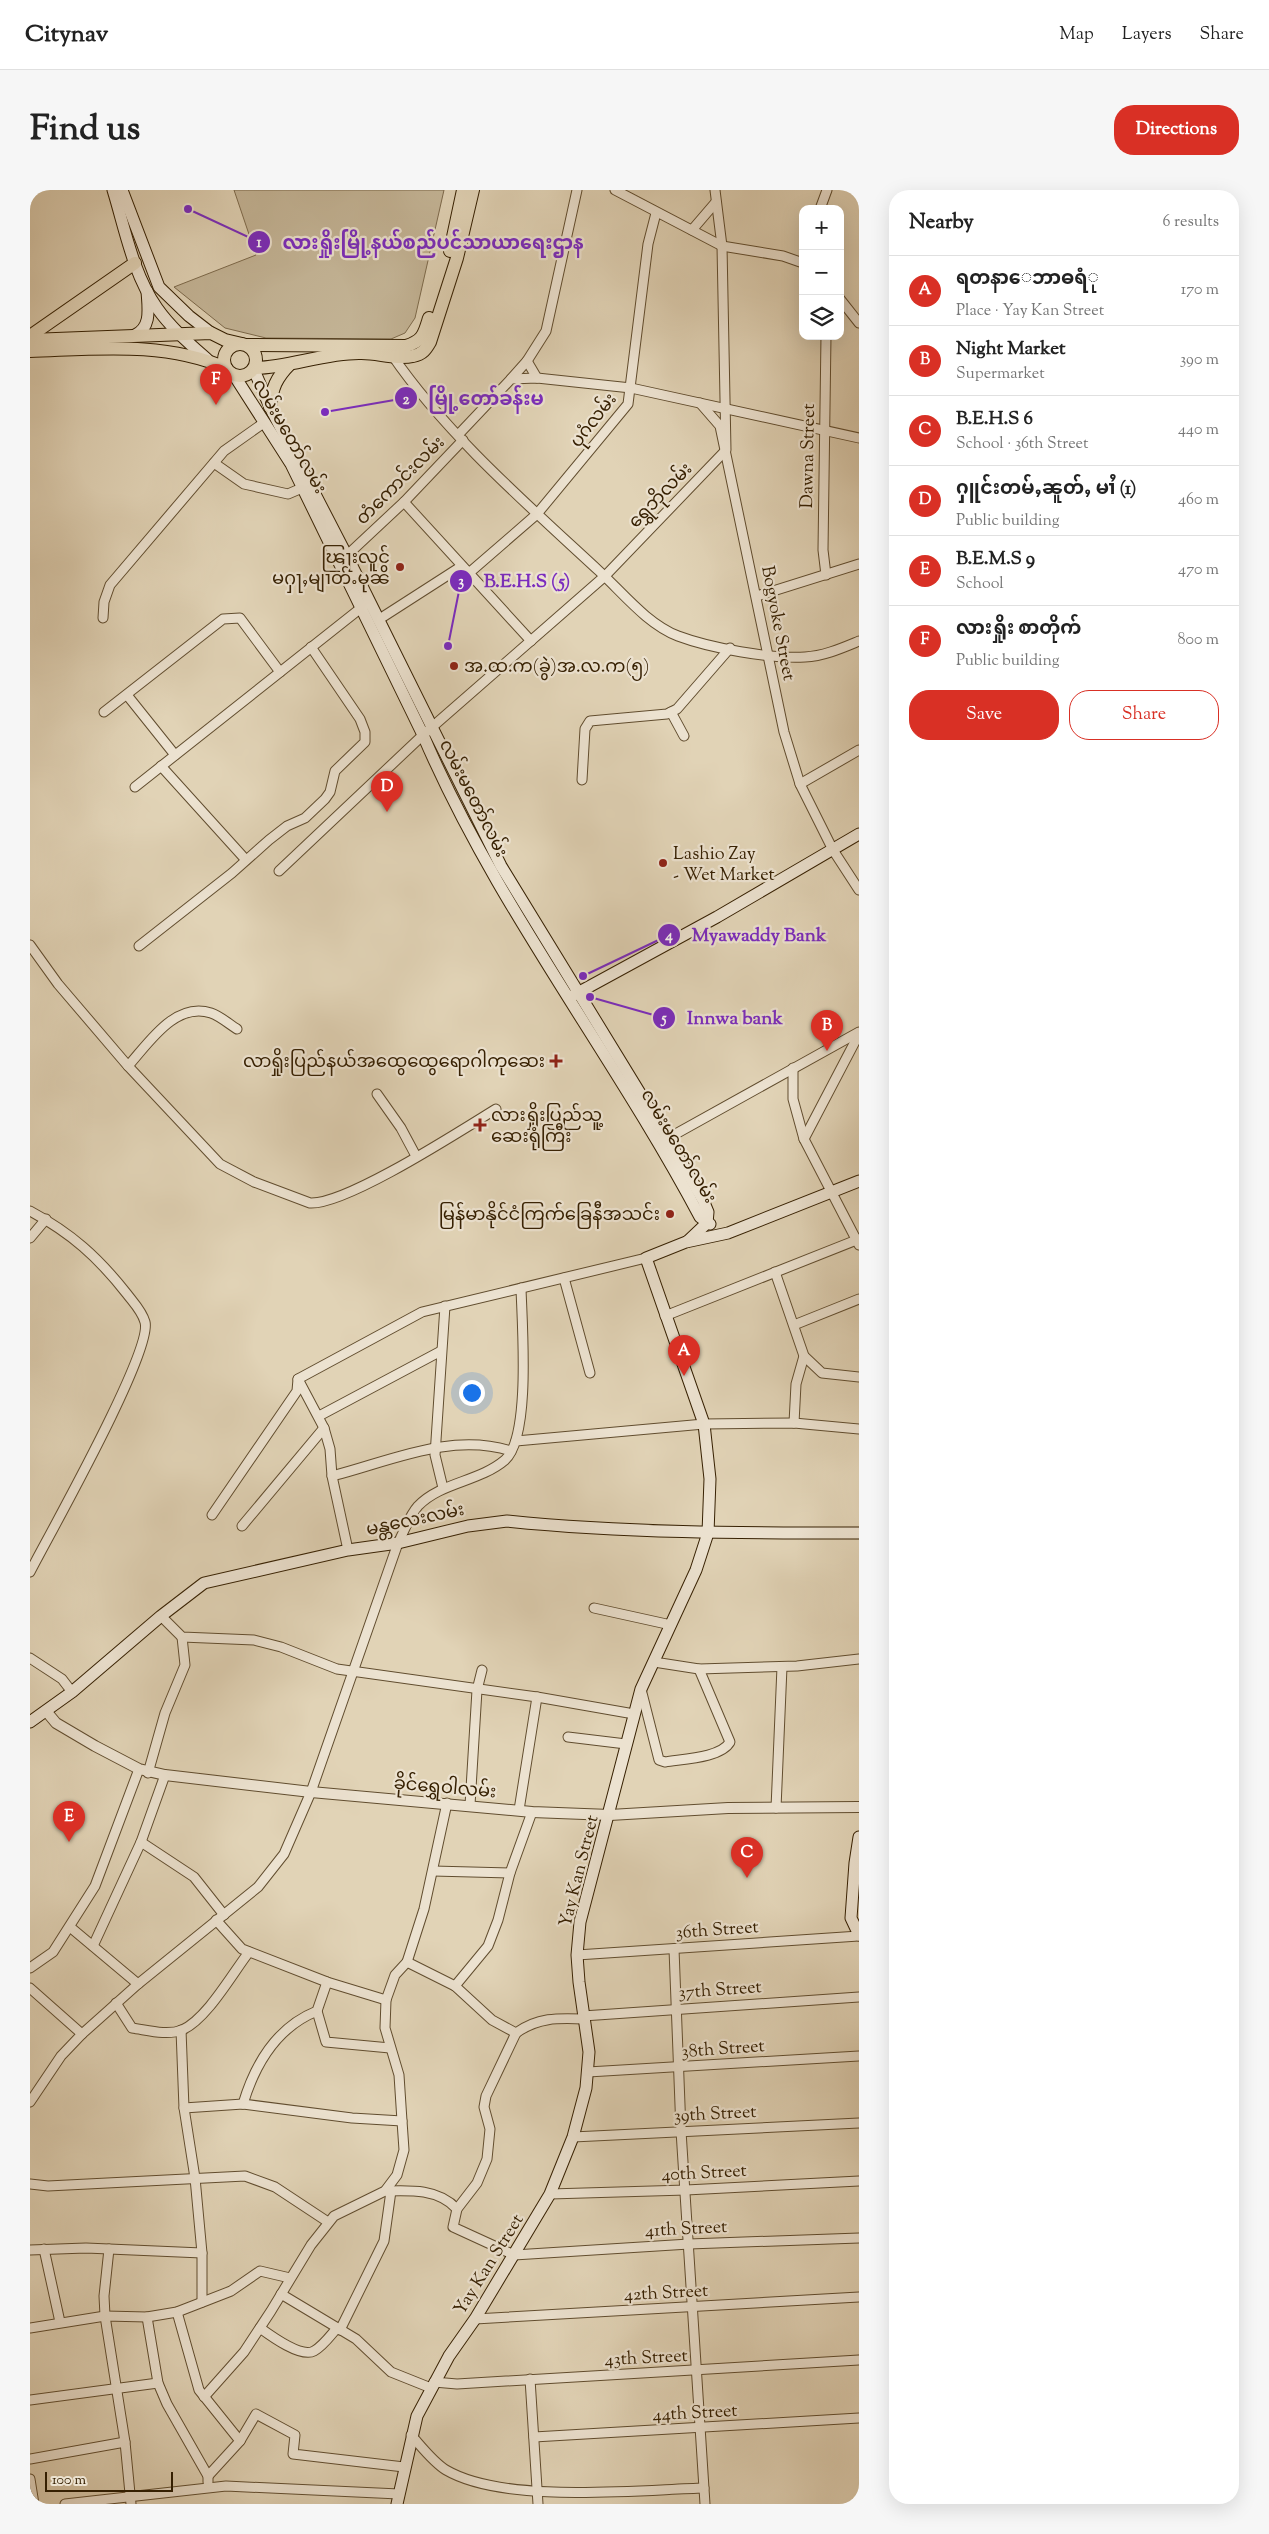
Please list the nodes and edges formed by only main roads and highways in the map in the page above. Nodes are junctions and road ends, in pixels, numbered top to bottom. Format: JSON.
{"nodes":[{"id":1,"x":113,"y":190,"type":"edge"},
{"id":2,"x":122,"y":190,"type":"edge"},
{"id":3,"x":463,"y":190,"type":"edge"},
{"id":4,"x":473,"y":190,"type":"edge"},
{"id":5,"x":135,"y":263,"type":"junction"},
{"id":6,"x":147,"y":290,"type":"junction"},
{"id":7,"x":211,"y":333,"type":"junction"},
{"id":8,"x":135,"y":335,"type":"junction"},
{"id":9,"x":180,"y":336,"type":"junction"},
{"id":10,"x":30,"y":338,"type":"edge"},
{"id":11,"x":245,"y":344,"type":"junction"},
{"id":12,"x":390,"y":350,"type":"junction"},
{"id":13,"x":30,"y":351,"type":"edge"},
{"id":14,"x":208,"y":360,"type":"junction"},
{"id":15,"x":292,"y":363,"type":"junction"},
{"id":16,"x":255,"y":369,"type":"junction"},
{"id":17,"x":230,"y":372,"type":"junction"},
{"id":18,"x":270,"y":407,"type":"junction"},
{"id":19,"x":343,"y":560,"type":"junction"},
{"id":20,"x":365,"y":605,"type":"junction"},
{"id":21,"x":463,"y":805,"type":"junction"},
{"id":22,"x":859,"y":834,"type":"edge"},
{"id":23,"x":574,"y":995,"type":"junction"},
{"id":24,"x":859,"y":1181,"type":"edge"},
{"id":25,"x":707,"y":1223,"type":"junction"},
{"id":26,"x":728,"y":1233,"type":"junction"},
{"id":27,"x":686,"y":1242,"type":"junction"},
{"id":28,"x":708,"y":1533,"type":"junction"},
{"id":29,"x":859,"y":1533,"type":"edge"},
{"id":30,"x":30,"y":1722,"type":"edge"},
{"id":31,"x":859,"y":1838,"type":"edge"},
{"id":32,"x":859,"y":1936,"type":"edge"},
{"id":33,"x":398,"y":2499,"type":"edge"}],
"edges":[{"from":1,"to":5,"type":"main road"},
{"from":2,"to":7,"type":"main road"},
{"from":3,"to":12,"type":"main road"},
{"from":4,"to":12,"type":"main road"},
{"from":5,"to":6,"type":"main road"},
{"from":5,"to":10,"type":"main road"},
{"from":6,"to":8,"type":"main road"},
{"from":6,"to":9,"type":"main road"},
{"from":7,"to":9,"type":"main road"},
{"from":7,"to":11,"type":"main road"},
{"from":8,"to":9,"type":"main road"},
{"from":8,"to":10,"type":"main road"},
{"from":9,"to":14,"type":"main road"},
{"from":11,"to":12,"type":"main road"},
{"from":11,"to":16,"type":"main road"},
{"from":11,"to":17,"type":"main road"},
{"from":12,"to":15,"type":"main road"},
{"from":13,"to":14,"type":"main road"},
{"from":14,"to":17,"type":"main road"},
{"from":15,"to":16,"type":"main road"},
{"from":15,"to":18,"type":"main road"},
{"from":16,"to":17,"type":"main road"},
{"from":16,"to":18,"type":"main road","name":"လမ်းမတော်လမ်း"},
{"from":17,"to":19,"type":"main road","name":"လမ်းမတော်လမ်း"},
{"from":18,"to":19,"type":"main road","name":"လမ်းမတော်လမ်း"},
{"from":19,"to":20,"type":"main road","name":"လမ်းမတော်လမ်း"},
{"from":20,"to":21,"type":"main road","name":"လမ်းမတော်လမ်း"},
{"from":20,"to":21,"type":"main road","name":"လမ်းမတော်လမ်း"},
{"from":21,"to":23,"type":"main road","name":"လမ်းမတော်လမ်း"},
{"from":22,"to":23,"type":"main road"},
{"from":23,"to":25,"type":"main road","name":"လမ်းမတော်လမ်း"},
{"from":24,"to":26,"type":"main road"},
{"from":25,"to":26,"type":"main road"},
{"from":25,"to":27,"type":"main road","name":"လမ်းမတော်လမ်း"},
{"from":26,"to":27,"type":"main road"},
{"from":27,"to":28,"type":"main road","name":"Yay Kan Street"},
{"from":28,"to":29,"type":"main road","name":"မန္တလေးလမ်း"},
{"from":28,"to":30,"type":"main road","name":"မန္တလေးလမ်း"},
{"from":28,"to":33,"type":"main road","name":"Yay Kan Street"},
{"from":31,"to":32,"type":"main road"}]}
